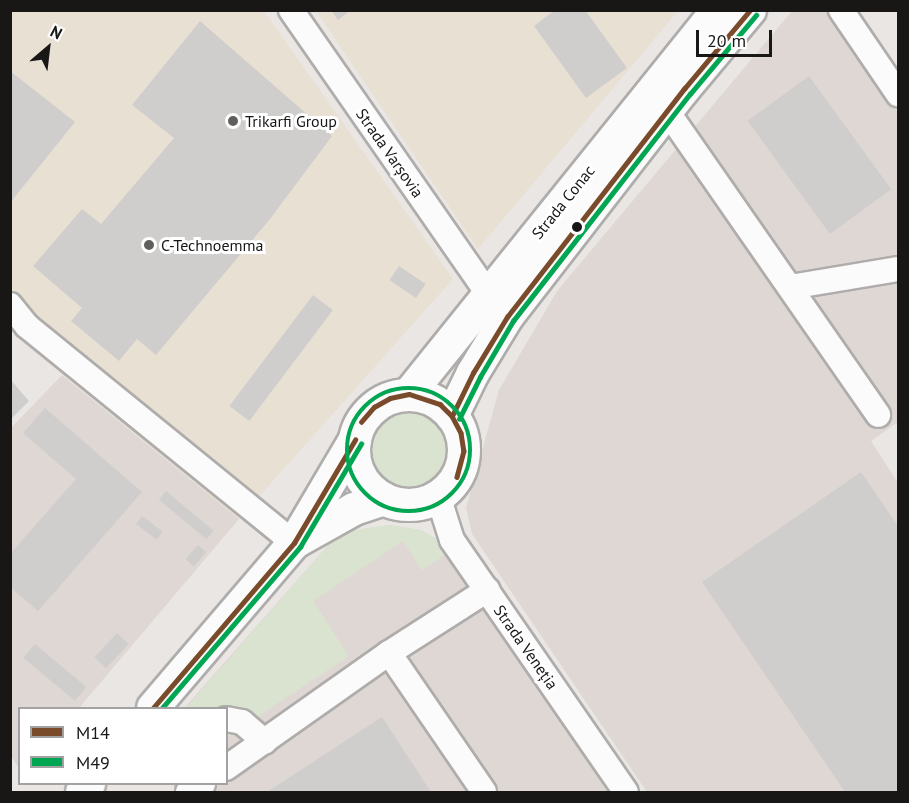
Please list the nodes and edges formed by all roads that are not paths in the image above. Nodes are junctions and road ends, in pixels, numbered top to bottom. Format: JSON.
{"nodes":[{"id":1,"x":291,"y":10,"type":"edge"},
{"id":2,"x":718,"y":10,"type":"edge"},
{"id":3,"x":750,"y":10,"type":"edge"},
{"id":4,"x":841,"y":10,"type":"edge"},
{"id":5,"x":898,"y":94,"type":"edge"},
{"id":6,"x":668,"y":111,"type":"junction"},
{"id":7,"x":898,"y":269,"type":"edge"},
{"id":8,"x":790,"y":287,"type":"junction"},
{"id":9,"x":489,"y":295,"type":"junction"},
{"id":10,"x":10,"y":305,"type":"edge"},
{"id":11,"x":409,"y":394,"type":"junction"},
{"id":12,"x":878,"y":415,"type":"dead end"},
{"id":13,"x":452,"y":416,"type":"junction"},
{"id":14,"x":355,"y":440,"type":"junction"},
{"id":15,"x":438,"y":496,"type":"junction"},
{"id":16,"x":384,"y":499,"type":"junction"},
{"id":17,"x":294,"y":543,"type":"junction"},
{"id":18,"x":487,"y":590,"type":"junction"},
{"id":19,"x":389,"y":653,"type":"junction"},
{"id":20,"x":154,"y":707,"type":"edge"},
{"id":21,"x":228,"y":719,"type":"edge"},
{"id":22,"x":265,"y":742,"type":"junction"},
{"id":23,"x":228,"y":767,"type":"edge"},
{"id":24,"x":484,"y":792,"type":"edge"},
{"id":25,"x":626,"y":792,"type":"edge"}],
"edges":[{"from":1,"to":9,"type":"street","name":"Strada Varșovia"},
{"from":2,"to":9,"type":"main road","name":"Strada Conac"},
{"from":3,"to":6,"type":"main road","name":"Strada Conac"},
{"from":4,"to":5,"type":"street"},
{"from":6,"to":8,"type":"street"},
{"from":6,"to":13,"type":"main road","name":"Strada Conac"},
{"from":7,"to":8,"type":"street"},
{"from":8,"to":12,"type":"street"},
{"from":9,"to":11,"type":"main road","name":"Strada Conac"},
{"from":10,"to":17,"type":"street"},
{"from":11,"to":13,"type":"main road"},
{"from":11,"to":14,"type":"main road"},
{"from":13,"to":15,"type":"main road"},
{"from":14,"to":16,"type":"main road"},
{"from":14,"to":17,"type":"main road"},
{"from":15,"to":16,"type":"main road"},
{"from":15,"to":18,"type":"street","name":"Strada Veneția"},
{"from":16,"to":17,"type":"main road"},
{"from":17,"to":20,"type":"main road"},
{"from":18,"to":19,"type":"street"},
{"from":18,"to":25,"type":"street","name":"Strada Veneția"},
{"from":19,"to":22,"type":"street"},
{"from":19,"to":24,"type":"street"},
{"from":21,"to":22,"type":"street"},
{"from":22,"to":23,"type":"street"}]}
